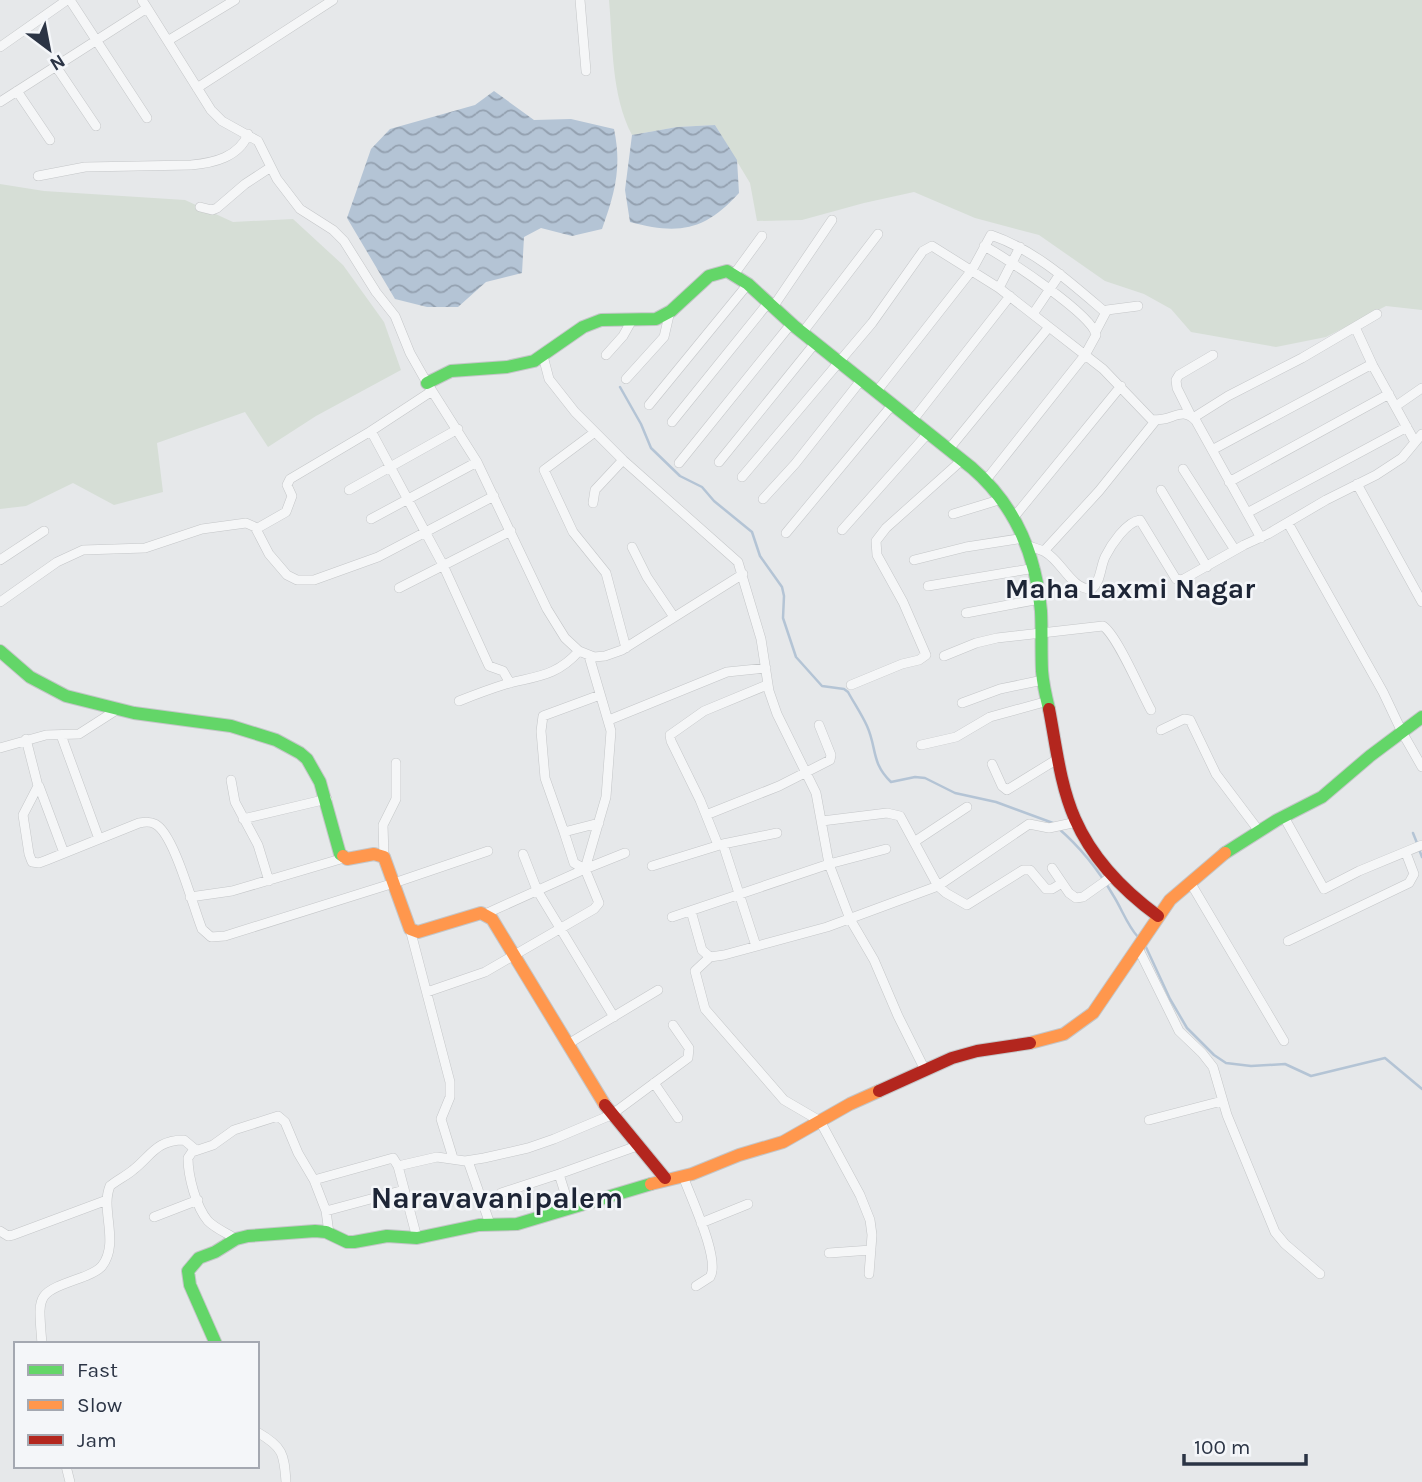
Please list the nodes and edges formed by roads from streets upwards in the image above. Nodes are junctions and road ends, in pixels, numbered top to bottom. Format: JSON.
{"nodes":[{"id":1,"x":68,"y":0,"type":"edge"},
{"id":2,"x":235,"y":0,"type":"edge"},
{"id":3,"x":580,"y":0,"type":"edge"},
{"id":4,"x":327,"y":2,"type":"edge"},
{"id":5,"x":144,"y":4,"type":"edge"},
{"id":6,"x":97,"y":39,"type":"junction"},
{"id":7,"x":169,"y":40,"type":"junction"},
{"id":8,"x":0,"y":47,"type":"edge"},
{"id":9,"x":55,"y":65,"type":"junction"},
{"id":10,"x":586,"y":71,"type":"dead end"},
{"id":11,"x":197,"y":88,"type":"junction"},
{"id":12,"x":17,"y":91,"type":"junction"},
{"id":13,"x":0,"y":102,"type":"edge"},
{"id":14,"x":147,"y":118,"type":"dead end"},
{"id":15,"x":96,"y":126,"type":"dead end"},
{"id":16,"x":248,"y":134,"type":"junction"},
{"id":17,"x":50,"y":140,"type":"dead end"},
{"id":18,"x":271,"y":167,"type":"junction"},
{"id":19,"x":38,"y":176,"type":"dead end"},
{"id":20,"x":200,"y":207,"type":"dead end"},
{"id":21,"x":832,"y":220,"type":"dead end"},
{"id":22,"x":878,"y":234,"type":"dead end"},
{"id":23,"x":762,"y":236,"type":"dead end"},
{"id":24,"x":984,"y":246,"type":"junction"},
{"id":25,"x":1020,"y":247,"type":"junction"},
{"id":26,"x":1012,"y":263,"type":"junction"},
{"id":27,"x":972,"y":270,"type":"junction"},
{"id":28,"x":735,"y":273,"type":"junction"},
{"id":29,"x":1060,"y":274,"type":"junction"},
{"id":30,"x":748,"y":285,"type":"junction"},
{"id":31,"x":999,"y":288,"type":"junction"},
{"id":32,"x":1050,"y":290,"type":"junction"},
{"id":33,"x":1010,"y":296,"type":"junction"},
{"id":34,"x":771,"y":305,"type":"junction"},
{"id":35,"x":1138,"y":306,"type":"dead end"},
{"id":36,"x":670,"y":312,"type":"junction"},
{"id":37,"x":1105,"y":312,"type":"junction"},
{"id":38,"x":1032,"y":314,"type":"junction"},
{"id":39,"x":1377,"y":314,"type":"dead end"},
{"id":40,"x":632,"y":320,"type":"junction"},
{"id":41,"x":791,"y":324,"type":"junction"},
{"id":42,"x":1049,"y":327,"type":"junction"},
{"id":43,"x":1355,"y":327,"type":"junction"},
{"id":44,"x":1096,"y":331,"type":"junction"},
{"id":45,"x":803,"y":332,"type":"junction"},
{"id":46,"x":816,"y":342,"type":"junction"},
{"id":47,"x":606,"y":355,"type":"dead end"},
{"id":48,"x":1086,"y":355,"type":"junction"},
{"id":49,"x":1213,"y":355,"type":"dead end"},
{"id":50,"x":543,"y":356,"type":"junction"},
{"id":51,"x":840,"y":361,"type":"junction"},
{"id":52,"x":1372,"y":365,"type":"junction"},
{"id":53,"x":626,"y":379,"type":"dead end"},
{"id":54,"x":862,"y":379,"type":"junction"},
{"id":55,"x":1121,"y":386,"type":"junction"},
{"id":56,"x":429,"y":387,"type":"junction"},
{"id":57,"x":1422,"y":388,"type":"edge"},
{"id":58,"x":877,"y":391,"type":"junction"},
{"id":59,"x":1389,"y":394,"type":"junction"},
{"id":60,"x":893,"y":404,"type":"junction"},
{"id":61,"x":649,"y":405,"type":"dead end"},
{"id":62,"x":1396,"y":406,"type":"junction"},
{"id":63,"x":1192,"y":416,"type":"junction"},
{"id":64,"x":913,"y":420,"type":"junction"},
{"id":65,"x":1156,"y":420,"type":"junction"},
{"id":66,"x":672,"y":422,"type":"dead end"},
{"id":67,"x":1407,"y":427,"type":"junction"},
{"id":68,"x":458,"y":429,"type":"junction"},
{"id":69,"x":371,"y":431,"type":"junction"},
{"id":70,"x":595,"y":432,"type":"junction"},
{"id":71,"x":929,"y":432,"type":"junction"},
{"id":72,"x":1422,"y":434,"type":"edge"},
{"id":73,"x":1415,"y":442,"type":"junction"},
{"id":74,"x":949,"y":449,"type":"junction"},
{"id":75,"x":1212,"y":450,"type":"junction"},
{"id":76,"x":623,"y":460,"type":"junction"},
{"id":77,"x":962,"y":460,"type":"junction"},
{"id":78,"x":719,"y":461,"type":"dead end"},
{"id":79,"x":477,"y":462,"type":"junction"},
{"id":80,"x":679,"y":463,"type":"dead end"},
{"id":81,"x":390,"y":467,"type":"junction"},
{"id":82,"x":1183,"y":469,"type":"dead end"},
{"id":83,"x":743,"y":477,"type":"dead end"},
{"id":84,"x":986,"y":480,"type":"junction"},
{"id":85,"x":1229,"y":482,"type":"junction"},
{"id":86,"x":1357,"y":484,"type":"junction"},
{"id":87,"x":349,"y":490,"type":"dead end"},
{"id":88,"x":1161,"y":490,"type":"dead end"},
{"id":89,"x":494,"y":496,"type":"junction"},
{"id":90,"x":763,"y":499,"type":"dead end"},
{"id":91,"x":1002,"y":499,"type":"junction"},
{"id":92,"x":408,"y":500,"type":"junction"},
{"id":93,"x":593,"y":503,"type":"dead end"},
{"id":94,"x":1247,"y":513,"type":"junction"},
{"id":95,"x":953,"y":514,"type":"dead end"},
{"id":96,"x":1014,"y":517,"type":"junction"},
{"id":97,"x":371,"y":519,"type":"dead end"},
{"id":98,"x":1288,"y":523,"type":"junction"},
{"id":99,"x":256,"y":529,"type":"junction"},
{"id":100,"x":842,"y":530,"type":"dead end"},
{"id":101,"x":44,"y":531,"type":"dead end"},
{"id":102,"x":511,"y":531,"type":"junction"},
{"id":103,"x":425,"y":532,"type":"junction"},
{"id":104,"x":786,"y":533,"type":"dead end"},
{"id":105,"x":1261,"y":538,"type":"junction"},
{"id":106,"x":1027,"y":542,"type":"junction"},
{"id":107,"x":632,"y":547,"type":"dead end"},
{"id":108,"x":1235,"y":550,"type":"junction"},
{"id":109,"x":1044,"y":551,"type":"junction"},
{"id":110,"x":0,"y":560,"type":"edge"},
{"id":111,"x":914,"y":560,"type":"dead end"},
{"id":112,"x":443,"y":565,"type":"junction"},
{"id":113,"x":1035,"y":568,"type":"junction"},
{"id":114,"x":1208,"y":568,"type":"junction"},
{"id":115,"x":743,"y":574,"type":"junction"},
{"id":116,"x":928,"y":586,"type":"dead end"},
{"id":117,"x":399,"y":588,"type":"dead end"},
{"id":118,"x":1040,"y":599,"type":"junction"},
{"id":119,"x":0,"y":602,"type":"edge"},
{"id":120,"x":1422,"y":602,"type":"edge"},
{"id":121,"x":966,"y":613,"type":"dead end"},
{"id":122,"x":674,"y":617,"type":"junction"},
{"id":123,"x":1042,"y":633,"type":"junction"},
{"id":124,"x":626,"y":648,"type":"junction"},
{"id":125,"x":0,"y":651,"type":"edge"},
{"id":126,"x":579,"y":651,"type":"junction"},
{"id":127,"x":589,"y":656,"type":"junction"},
{"id":128,"x":944,"y":656,"type":"dead end"},
{"id":129,"x":766,"y":668,"type":"junction"},
{"id":130,"x":1043,"y":680,"type":"junction"},
{"id":131,"x":510,"y":683,"type":"junction"},
{"id":132,"x":767,"y":685,"type":"junction"},
{"id":133,"x":851,"y":685,"type":"dead end"},
{"id":134,"x":600,"y":695,"type":"junction"},
{"id":135,"x":459,"y":701,"type":"dead end"},
{"id":136,"x":1048,"y":701,"type":"junction"},
{"id":137,"x":962,"y":703,"type":"dead end"},
{"id":138,"x":119,"y":708,"type":"junction"},
{"id":139,"x":1151,"y":710,"type":"dead end"},
{"id":140,"x":1422,"y":717,"type":"edge"},
{"id":141,"x":609,"y":720,"type":"junction"},
{"id":142,"x":819,"y":724,"type":"dead end"},
{"id":143,"x":1161,"y":730,"type":"dead end"},
{"id":144,"x":1402,"y":732,"type":"junction"},
{"id":145,"x":61,"y":735,"type":"junction"},
{"id":146,"x":26,"y":739,"type":"junction"},
{"id":147,"x":920,"y":745,"type":"dead end"},
{"id":148,"x":0,"y":748,"type":"edge"},
{"id":149,"x":1059,"y":758,"type":"junction"},
{"id":150,"x":396,"y":763,"type":"dead end"},
{"id":151,"x":992,"y":764,"type":"dead end"},
{"id":152,"x":1422,"y":766,"type":"edge"},
{"id":153,"x":807,"y":772,"type":"junction"},
{"id":154,"x":231,"y":780,"type":"dead end"},
{"id":155,"x":38,"y":786,"type":"junction"},
{"id":156,"x":327,"y":799,"type":"junction"},
{"id":157,"x":967,"y":807,"type":"dead end"},
{"id":158,"x":706,"y":815,"type":"junction"},
{"id":159,"x":1284,"y":817,"type":"junction"},
{"id":160,"x":243,"y":819,"type":"junction"},
{"id":161,"x":822,"y":821,"type":"junction"},
{"id":162,"x":599,"y":822,"type":"junction"},
{"id":163,"x":1077,"y":822,"type":"junction"},
{"id":164,"x":1259,"y":831,"type":"junction"},
{"id":165,"x":564,"y":832,"type":"junction"},
{"id":166,"x":777,"y":834,"type":"dead end"},
{"id":167,"x":99,"y":839,"type":"junction"},
{"id":168,"x":914,"y":842,"type":"junction"},
{"id":169,"x":721,"y":844,"type":"junction"},
{"id":170,"x":886,"y":849,"type":"dead end"},
{"id":171,"x":1414,"y":849,"type":"edge"},
{"id":172,"x":488,"y":851,"type":"dead end"},
{"id":173,"x":64,"y":853,"type":"junction"},
{"id":174,"x":625,"y":853,"type":"dead end"},
{"id":175,"x":523,"y":855,"type":"dead end"},
{"id":176,"x":384,"y":857,"type":"junction"},
{"id":177,"x":344,"y":858,"type":"junction"},
{"id":178,"x":829,"y":864,"type":"junction"},
{"id":179,"x":652,"y":866,"type":"dead end"},
{"id":180,"x":1052,"y":868,"type":"dead end"},
{"id":181,"x":585,"y":869,"type":"junction"},
{"id":182,"x":1107,"y":880,"type":"junction"},
{"id":183,"x":269,"y":881,"type":"junction"},
{"id":184,"x":1190,"y":881,"type":"junction"},
{"id":185,"x":394,"y":883,"type":"junction"},
{"id":186,"x":1062,"y":883,"type":"junction"},
{"id":187,"x":938,"y":886,"type":"junction"},
{"id":188,"x":537,"y":890,"type":"junction"},
{"id":189,"x":741,"y":894,"type":"junction"},
{"id":190,"x":190,"y":897,"type":"junction"},
{"id":191,"x":691,"y":911,"type":"junction"},
{"id":192,"x":485,"y":914,"type":"junction"},
{"id":193,"x":1158,"y":916,"type":"junction"},
{"id":194,"x":672,"y":917,"type":"dead end"},
{"id":195,"x":850,"y":919,"type":"junction"},
{"id":196,"x":559,"y":927,"type":"junction"},
{"id":197,"x":410,"y":929,"type":"junction"},
{"id":198,"x":1289,"y":941,"type":"dead end"},
{"id":199,"x":1141,"y":944,"type":"junction"},
{"id":200,"x":756,"y":946,"type":"junction"},
{"id":201,"x":515,"y":955,"type":"junction"},
{"id":202,"x":710,"y":957,"type":"junction"},
{"id":203,"x":658,"y":990,"type":"dead end"},
{"id":204,"x":427,"y":992,"type":"junction"},
{"id":205,"x":614,"y":1017,"type":"junction"},
{"id":206,"x":673,"y":1025,"type":"dead end"},
{"id":207,"x":1284,"y":1041,"type":"dead end"},
{"id":208,"x":568,"y":1044,"type":"junction"},
{"id":209,"x":925,"y":1070,"type":"junction"},
{"id":210,"x":654,"y":1083,"type":"junction"},
{"id":211,"x":1222,"y":1101,"type":"junction"},
{"id":212,"x":611,"y":1115,"type":"junction"},
{"id":213,"x":678,"y":1118,"type":"dead end"},
{"id":214,"x":1149,"y":1120,"type":"dead end"},
{"id":215,"x":820,"y":1121,"type":"junction"},
{"id":216,"x":637,"y":1146,"type":"junction"},
{"id":217,"x":196,"y":1150,"type":"junction"},
{"id":218,"x":453,"y":1158,"type":"junction"},
{"id":219,"x":468,"y":1161,"type":"junction"},
{"id":220,"x":398,"y":1166,"type":"junction"},
{"id":221,"x":559,"y":1174,"type":"junction"},
{"id":222,"x":683,"y":1176,"type":"junction"},
{"id":223,"x":665,"y":1178,"type":"junction"},
{"id":224,"x":314,"y":1180,"type":"junction"},
{"id":225,"x":404,"y":1190,"type":"junction"},
{"id":226,"x":501,"y":1193,"type":"dead end"},
{"id":227,"x":107,"y":1200,"type":"junction"},
{"id":228,"x":198,"y":1200,"type":"junction"},
{"id":229,"x":748,"y":1204,"type":"dead end"},
{"id":230,"x":570,"y":1209,"type":"junction"},
{"id":231,"x":326,"y":1211,"type":"junction"},
{"id":232,"x":155,"y":1217,"type":"dead end"},
{"id":233,"x":701,"y":1223,"type":"junction"},
{"id":234,"x":490,"y":1224,"type":"junction"},
{"id":235,"x":0,"y":1231,"type":"edge"},
{"id":236,"x":329,"y":1233,"type":"junction"},
{"id":237,"x":416,"y":1238,"type":"junction"},
{"id":238,"x":236,"y":1239,"type":"junction"},
{"id":239,"x":871,"y":1250,"type":"junction"},
{"id":240,"x":829,"y":1254,"type":"dead end"},
{"id":241,"x":869,"y":1274,"type":"dead end"},
{"id":242,"x":1320,"y":1274,"type":"dead end"},
{"id":243,"x":696,"y":1286,"type":"dead end"},
{"id":244,"x":42,"y":1342,"type":"edge"},
{"id":245,"x":215,"y":1342,"type":"edge"},
{"id":246,"x":259,"y":1433,"type":"edge"},
{"id":247,"x":286,"y":1482,"type":"edge"}],
"edges":[{"from":1,"to":6,"type":"street"},
{"from":1,"to":8,"type":"street"},
{"from":2,"to":7,"type":"street"},
{"from":3,"to":10,"type":"street"},
{"from":4,"to":11,"type":"street"},
{"from":5,"to":6,"type":"street"},
{"from":5,"to":7,"type":"street"},
{"from":6,"to":9,"type":"street"},
{"from":6,"to":14,"type":"street"},
{"from":7,"to":11,"type":"street"},
{"from":9,"to":12,"type":"street"},
{"from":9,"to":15,"type":"street"},
{"from":11,"to":16,"type":"street"},
{"from":12,"to":13,"type":"street"},
{"from":12,"to":17,"type":"street"},
{"from":16,"to":18,"type":"street"},
{"from":16,"to":19,"type":"street"},
{"from":18,"to":20,"type":"street"},
{"from":18,"to":56,"type":"street"},
{"from":21,"to":34,"type":"street"},
{"from":22,"to":45,"type":"street"},
{"from":23,"to":28,"type":"street"},
{"from":24,"to":25,"type":"street"},
{"from":24,"to":26,"type":"street"},
{"from":24,"to":27,"type":"street"},
{"from":25,"to":26,"type":"street"},
{"from":25,"to":29,"type":"street"},
{"from":26,"to":31,"type":"street"},
{"from":26,"to":32,"type":"street"},
{"from":27,"to":31,"type":"street"},
{"from":27,"to":51,"type":"street"},
{"from":27,"to":58,"type":"street"},
{"from":28,"to":30,"type":"street"},
{"from":28,"to":36,"type":"street"},
{"from":29,"to":32,"type":"street"},
{"from":29,"to":37,"type":"street"},
{"from":30,"to":34,"type":"street"},
{"from":30,"to":61,"type":"street"},
{"from":31,"to":33,"type":"street"},
{"from":32,"to":38,"type":"street"},
{"from":32,"to":44,"type":"street"},
{"from":33,"to":38,"type":"street"},
{"from":33,"to":64,"type":"street"},
{"from":34,"to":41,"type":"street"},
{"from":34,"to":66,"type":"street"},
{"from":35,"to":37,"type":"street"},
{"from":36,"to":40,"type":"street"},
{"from":36,"to":53,"type":"street"},
{"from":37,"to":44,"type":"street"},
{"from":38,"to":42,"type":"street"},
{"from":39,"to":43,"type":"street"},
{"from":40,"to":47,"type":"street"},
{"from":40,"to":50,"type":"street"},
{"from":41,"to":45,"type":"street"},
{"from":41,"to":80,"type":"street"},
{"from":42,"to":48,"type":"street"},
{"from":42,"to":74,"type":"street"},
{"from":43,"to":52,"type":"street"},
{"from":43,"to":63,"type":"street"},
{"from":44,"to":48,"type":"street"},
{"from":45,"to":46,"type":"street"},
{"from":46,"to":51,"type":"street"},
{"from":46,"to":78,"type":"street"},
{"from":48,"to":55,"type":"street"},
{"from":48,"to":84,"type":"street"},
{"from":49,"to":63,"type":"street"},
{"from":50,"to":56,"type":"street"},
{"from":50,"to":70,"type":"street"},
{"from":51,"to":54,"type":"street"},
{"from":51,"to":83,"type":"street"},
{"from":52,"to":59,"type":"street"},
{"from":52,"to":75,"type":"street"},
{"from":54,"to":58,"type":"street"},
{"from":54,"to":90,"type":"street"},
{"from":55,"to":65,"type":"street"},
{"from":55,"to":96,"type":"street"},
{"from":56,"to":68,"type":"street"},
{"from":56,"to":69,"type":"street"},
{"from":57,"to":62,"type":"street"},
{"from":58,"to":60,"type":"street"},
{"from":59,"to":62,"type":"street"},
{"from":59,"to":85,"type":"street"},
{"from":60,"to":64,"type":"street"},
{"from":60,"to":104,"type":"street"},
{"from":62,"to":67,"type":"street"},
{"from":63,"to":65,"type":"street"},
{"from":63,"to":75,"type":"street"},
{"from":64,"to":71,"type":"street"},
{"from":65,"to":109,"type":"street"},
{"from":67,"to":73,"type":"street"},
{"from":67,"to":94,"type":"street"},
{"from":68,"to":79,"type":"street"},
{"from":68,"to":81,"type":"street"},
{"from":69,"to":81,"type":"street"},
{"from":69,"to":99,"type":"street"},
{"from":70,"to":76,"type":"street"},
{"from":70,"to":124,"type":"street"},
{"from":71,"to":74,"type":"street"},
{"from":71,"to":100,"type":"street"},
{"from":72,"to":73,"type":"street"},
{"from":73,"to":86,"type":"street"},
{"from":74,"to":77,"type":"street"},
{"from":75,"to":85,"type":"street"},
{"from":76,"to":93,"type":"street"},
{"from":76,"to":115,"type":"street"},
{"from":77,"to":84,"type":"street"},
{"from":77,"to":133,"type":"street"},
{"from":79,"to":89,"type":"street"},
{"from":79,"to":92,"type":"street"},
{"from":81,"to":87,"type":"street"},
{"from":81,"to":92,"type":"street"},
{"from":82,"to":108,"type":"street"},
{"from":84,"to":91,"type":"street"},
{"from":85,"to":94,"type":"street"},
{"from":86,"to":98,"type":"street"},
{"from":86,"to":120,"type":"street"},
{"from":88,"to":114,"type":"street"},
{"from":89,"to":102,"type":"street"},
{"from":89,"to":103,"type":"street"},
{"from":91,"to":95,"type":"street"},
{"from":91,"to":96,"type":"street"},
{"from":92,"to":97,"type":"street"},
{"from":92,"to":103,"type":"street"},
{"from":94,"to":105,"type":"street"},
{"from":96,"to":106,"type":"street"},
{"from":98,"to":105,"type":"street"},
{"from":98,"to":144,"type":"street"},
{"from":99,"to":103,"type":"street"},
{"from":99,"to":119,"type":"street"},
{"from":101,"to":110,"type":"street"},
{"from":102,"to":112,"type":"street"},
{"from":102,"to":126,"type":"street"},
{"from":103,"to":112,"type":"street"},
{"from":105,"to":108,"type":"street"},
{"from":106,"to":109,"type":"street"},
{"from":106,"to":111,"type":"street"},
{"from":106,"to":113,"type":"street"},
{"from":107,"to":122,"type":"street"},
{"from":108,"to":114,"type":"street"},
{"from":109,"to":114,"type":"street"},
{"from":112,"to":117,"type":"street"},
{"from":112,"to":131,"type":"street"},
{"from":113,"to":116,"type":"street"},
{"from":113,"to":118,"type":"street"},
{"from":115,"to":122,"type":"street"},
{"from":115,"to":129,"type":"street"},
{"from":118,"to":121,"type":"street"},
{"from":118,"to":123,"type":"street"},
{"from":122,"to":124,"type":"street"},
{"from":123,"to":128,"type":"street"},
{"from":123,"to":130,"type":"street"},
{"from":123,"to":139,"type":"street"},
{"from":124,"to":127,"type":"street"},
{"from":125,"to":138,"type":"street"},
{"from":126,"to":127,"type":"street"},
{"from":126,"to":131,"type":"street"},
{"from":127,"to":134,"type":"street"},
{"from":129,"to":132,"type":"street"},
{"from":129,"to":141,"type":"street"},
{"from":130,"to":136,"type":"street"},
{"from":130,"to":137,"type":"street"},
{"from":131,"to":135,"type":"street"},
{"from":132,"to":153,"type":"street"},
{"from":132,"to":158,"type":"street"},
{"from":134,"to":141,"type":"street"},
{"from":134,"to":165,"type":"street"},
{"from":136,"to":147,"type":"street"},
{"from":136,"to":149,"type":"street"},
{"from":138,"to":145,"type":"street"},
{"from":138,"to":156,"type":"street"},
{"from":140,"to":144,"type":"street"},
{"from":141,"to":162,"type":"street"},
{"from":142,"to":153,"type":"street"},
{"from":143,"to":164,"type":"street"},
{"from":144,"to":152,"type":"street"},
{"from":144,"to":159,"type":"street"},
{"from":145,"to":146,"type":"street"},
{"from":145,"to":167,"type":"street"},
{"from":146,"to":148,"type":"street"},
{"from":146,"to":155,"type":"street"},
{"from":149,"to":151,"type":"street"},
{"from":149,"to":163,"type":"street"},
{"from":150,"to":176,"type":"street"},
{"from":153,"to":158,"type":"street"},
{"from":153,"to":161,"type":"street"},
{"from":154,"to":160,"type":"street"},
{"from":155,"to":173,"type":"street"},
{"from":155,"to":173,"type":"street"},
{"from":156,"to":160,"type":"street"},
{"from":156,"to":177,"type":"street"},
{"from":157,"to":168,"type":"street"},
{"from":158,"to":169,"type":"street"},
{"from":159,"to":164,"type":"street"},
{"from":159,"to":171,"type":"street"},
{"from":160,"to":183,"type":"street"},
{"from":161,"to":168,"type":"street"},
{"from":161,"to":178,"type":"street"},
{"from":162,"to":165,"type":"street"},
{"from":162,"to":181,"type":"street"},
{"from":163,"to":182,"type":"street"},
{"from":163,"to":187,"type":"street"},
{"from":164,"to":184,"type":"street"},
{"from":165,"to":181,"type":"street"},
{"from":166,"to":169,"type":"street"},
{"from":167,"to":173,"type":"street"},
{"from":167,"to":190,"type":"street"},
{"from":168,"to":187,"type":"street"},
{"from":169,"to":179,"type":"street"},
{"from":169,"to":189,"type":"street"},
{"from":170,"to":178,"type":"street"},
{"from":171,"to":198,"type":"street"},
{"from":172,"to":185,"type":"street"},
{"from":174,"to":181,"type":"street"},
{"from":175,"to":188,"type":"street"},
{"from":176,"to":177,"type":"street"},
{"from":176,"to":185,"type":"street"},
{"from":177,"to":183,"type":"street"},
{"from":178,"to":189,"type":"street"},
{"from":178,"to":195,"type":"street"},
{"from":180,"to":186,"type":"street"},
{"from":181,"to":188,"type":"street"},
{"from":181,"to":196,"type":"street"},
{"from":182,"to":186,"type":"street"},
{"from":182,"to":193,"type":"street"},
{"from":183,"to":190,"type":"street"},
{"from":184,"to":193,"type":"street"},
{"from":184,"to":207,"type":"street"},
{"from":185,"to":190,"type":"street"},
{"from":185,"to":197,"type":"street"},
{"from":186,"to":187,"type":"street"},
{"from":187,"to":195,"type":"street"},
{"from":188,"to":192,"type":"street"},
{"from":188,"to":196,"type":"street"},
{"from":189,"to":191,"type":"street"},
{"from":189,"to":200,"type":"street"},
{"from":191,"to":194,"type":"street"},
{"from":191,"to":202,"type":"street"},
{"from":192,"to":197,"type":"street"},
{"from":192,"to":201,"type":"street"},
{"from":193,"to":199,"type":"street"},
{"from":195,"to":200,"type":"street"},
{"from":195,"to":209,"type":"street"},
{"from":196,"to":201,"type":"street"},
{"from":196,"to":205,"type":"street"},
{"from":197,"to":204,"type":"street"},
{"from":199,"to":209,"type":"street"},
{"from":199,"to":211,"type":"street"},
{"from":200,"to":202,"type":"street"},
{"from":201,"to":204,"type":"street"},
{"from":201,"to":208,"type":"street"},
{"from":202,"to":215,"type":"street"},
{"from":203,"to":205,"type":"street"},
{"from":204,"to":218,"type":"street"},
{"from":205,"to":208,"type":"street"},
{"from":206,"to":210,"type":"street"},
{"from":208,"to":212,"type":"street"},
{"from":209,"to":215,"type":"street"},
{"from":210,"to":212,"type":"street"},
{"from":210,"to":213,"type":"street"},
{"from":211,"to":214,"type":"street"},
{"from":211,"to":242,"type":"street"},
{"from":212,"to":216,"type":"street"},
{"from":212,"to":219,"type":"street"},
{"from":215,"to":222,"type":"street"},
{"from":215,"to":239,"type":"street"},
{"from":216,"to":221,"type":"street"},
{"from":216,"to":223,"type":"street"},
{"from":217,"to":224,"type":"street"},
{"from":217,"to":227,"type":"street"},
{"from":217,"to":228,"type":"street"},
{"from":218,"to":219,"type":"street"},
{"from":218,"to":220,"type":"street"},
{"from":219,"to":234,"type":"street"},
{"from":220,"to":224,"type":"street"},
{"from":220,"to":225,"type":"street"},
{"from":221,"to":226,"type":"street"},
{"from":221,"to":230,"type":"street"},
{"from":222,"to":223,"type":"street"},
{"from":222,"to":233,"type":"street"},
{"from":223,"to":230,"type":"street"},
{"from":224,"to":231,"type":"street"},
{"from":225,"to":231,"type":"street"},
{"from":225,"to":237,"type":"street"},
{"from":227,"to":235,"type":"street"},
{"from":227,"to":244,"type":"street"},
{"from":228,"to":232,"type":"street"},
{"from":228,"to":238,"type":"street"},
{"from":229,"to":233,"type":"street"},
{"from":230,"to":234,"type":"street"},
{"from":231,"to":236,"type":"street"},
{"from":233,"to":243,"type":"street"},
{"from":234,"to":237,"type":"street"},
{"from":236,"to":237,"type":"street"},
{"from":236,"to":238,"type":"street"},
{"from":238,"to":245,"type":"street"},
{"from":239,"to":240,"type":"street"},
{"from":239,"to":241,"type":"street"},
{"from":246,"to":247,"type":"street"}]}
